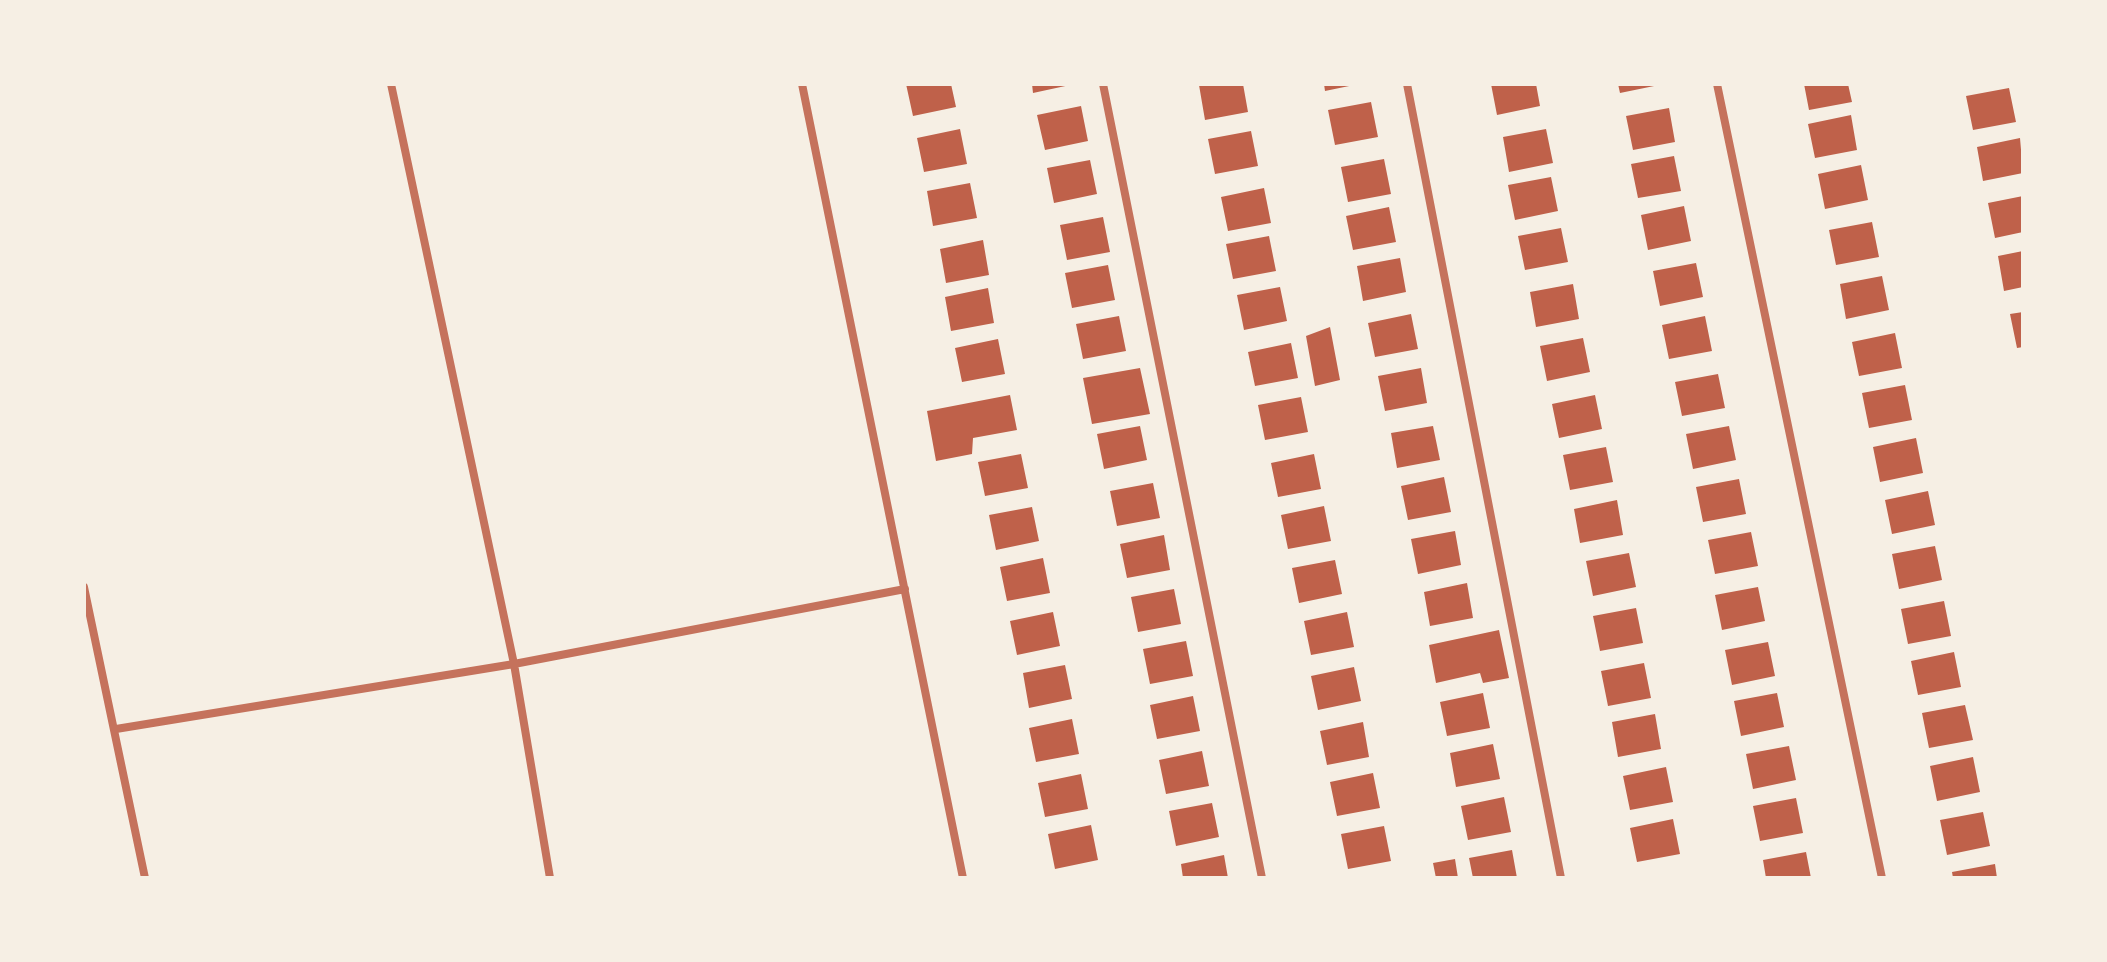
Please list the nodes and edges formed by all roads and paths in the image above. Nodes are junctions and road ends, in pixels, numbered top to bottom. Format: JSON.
{"nodes":[{"id":1,"x":391,"y":84,"type":"edge"},
{"id":2,"x":802,"y":84,"type":"edge"},
{"id":3,"x":1103,"y":84,"type":"edge"},
{"id":4,"x":1407,"y":84,"type":"edge"},
{"id":5,"x":1717,"y":84,"type":"edge"},
{"id":6,"x":84,"y":587,"type":"edge"},
{"id":7,"x":905,"y":589,"type":"junction"},
{"id":8,"x":514,"y":664,"type":"junction"},
{"id":9,"x":116,"y":729,"type":"junction"},
{"id":10,"x":145,"y":878,"type":"edge"},
{"id":11,"x":550,"y":878,"type":"edge"},
{"id":12,"x":963,"y":878,"type":"edge"},
{"id":13,"x":1262,"y":878,"type":"edge"},
{"id":14,"x":1561,"y":878,"type":"edge"},
{"id":15,"x":1882,"y":878,"type":"edge"}],
"edges":[{"from":1,"to":8,"type":"street"},
{"from":2,"to":7,"type":"street"},
{"from":3,"to":13,"type":"street"},
{"from":4,"to":14,"type":"street"},
{"from":5,"to":15,"type":"street"},
{"from":6,"to":9,"type":"street"},
{"from":7,"to":8,"type":"street"},
{"from":7,"to":12,"type":"street"},
{"from":8,"to":9,"type":"street"},
{"from":8,"to":11,"type":"street"},
{"from":9,"to":10,"type":"street"}]}
